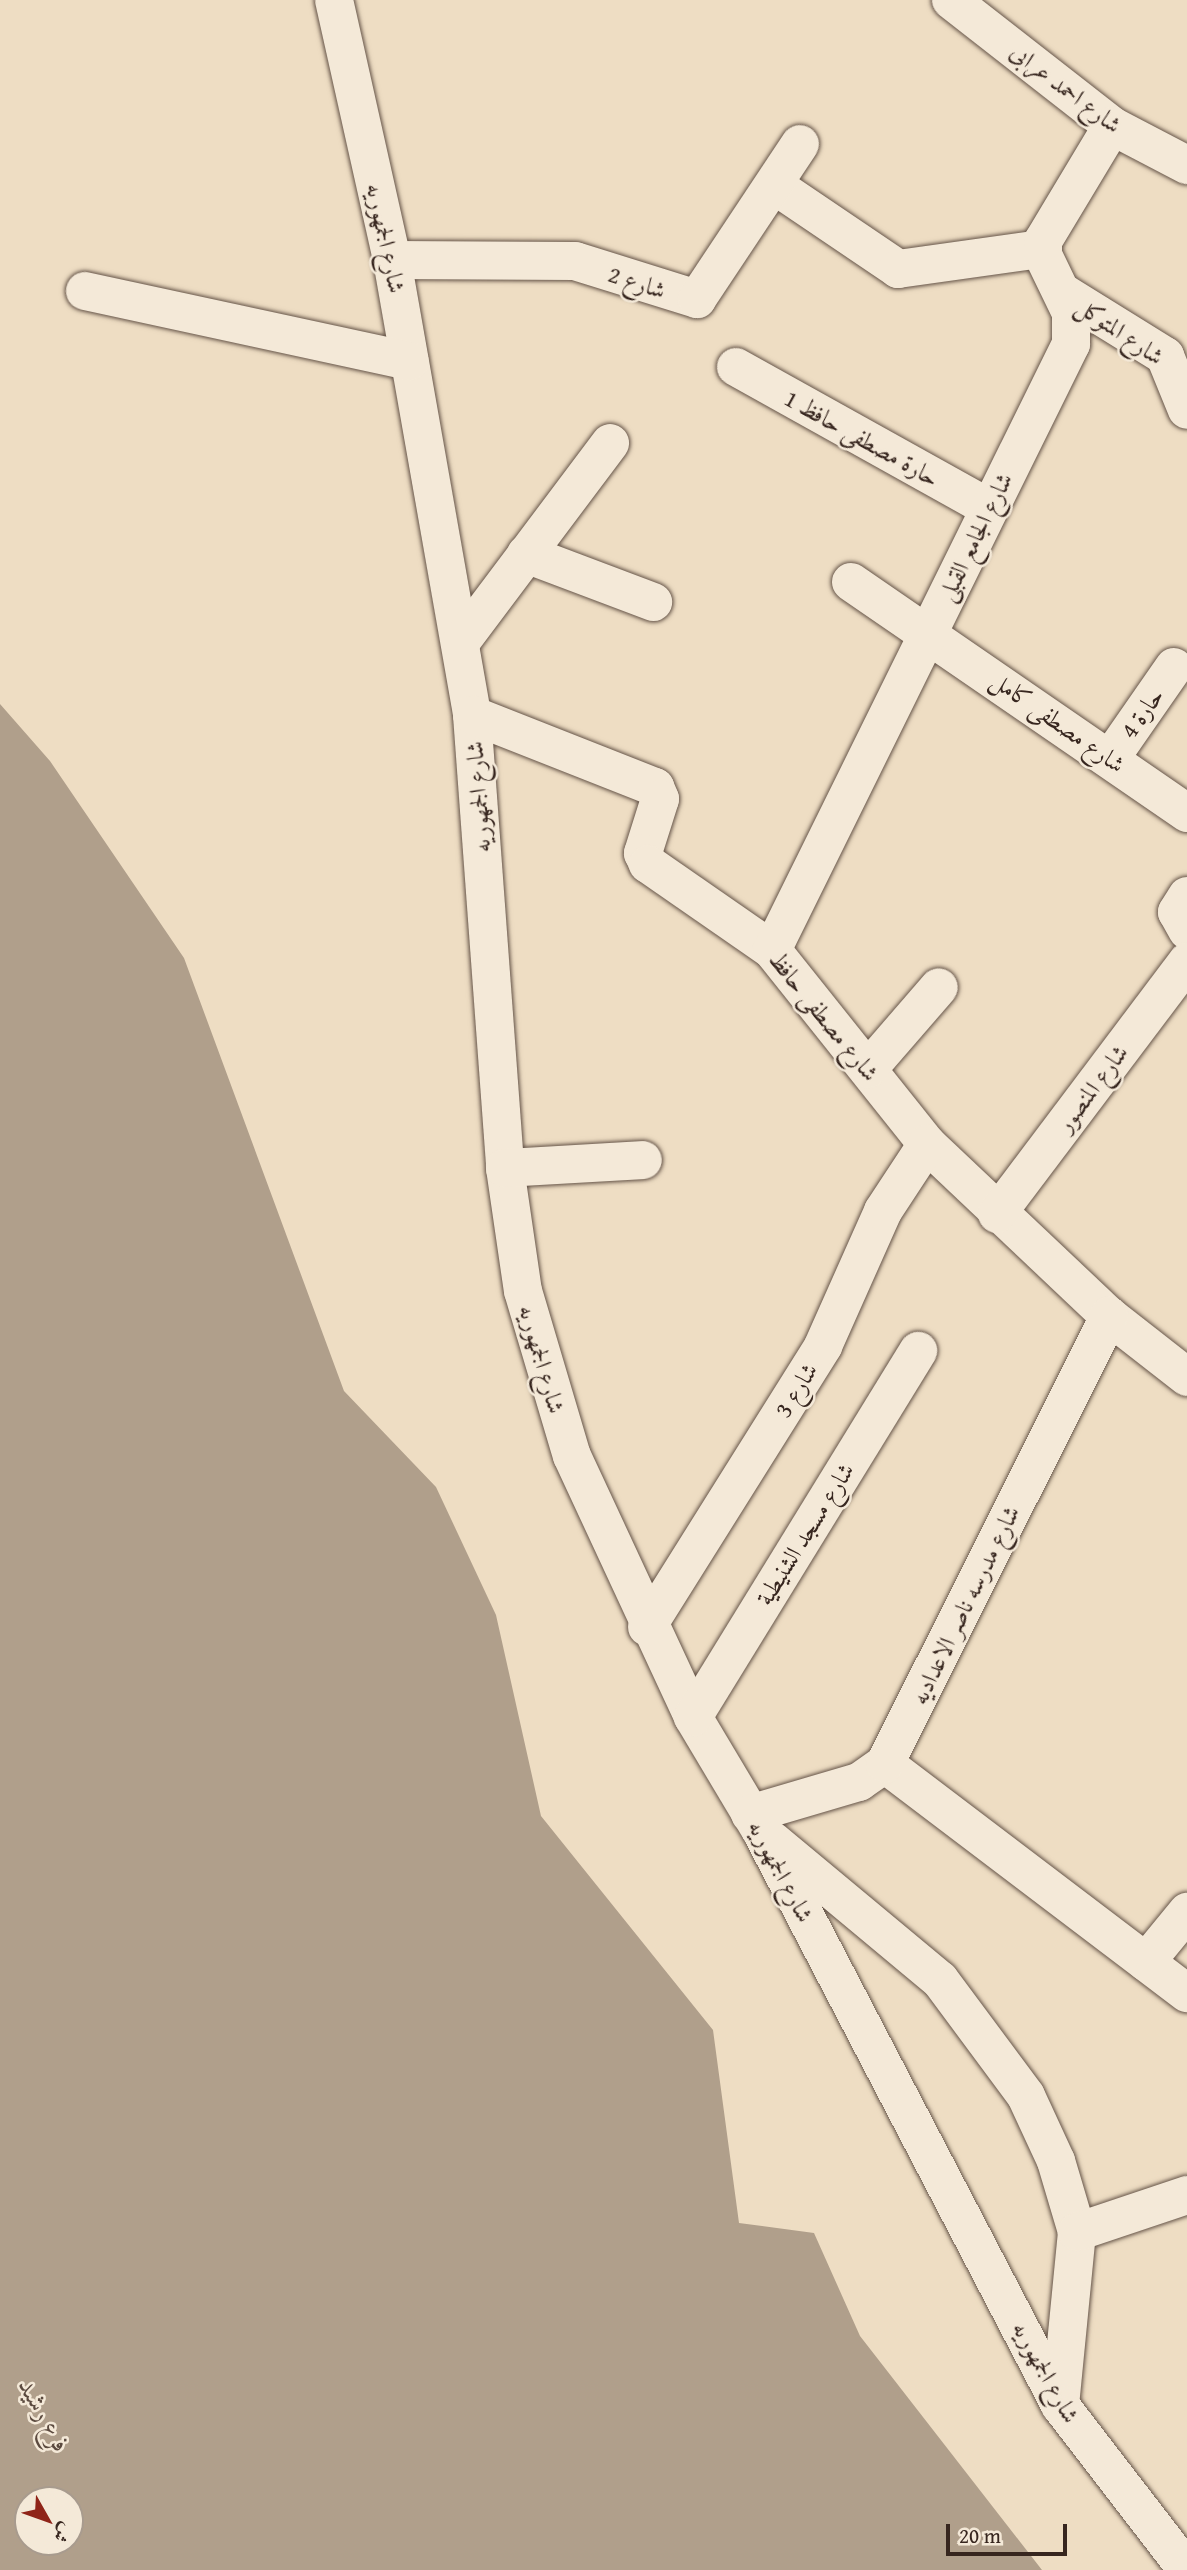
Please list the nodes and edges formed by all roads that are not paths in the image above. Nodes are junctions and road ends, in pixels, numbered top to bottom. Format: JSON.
{"nodes":[{"id":1,"x":334,"y":0,"type":"edge"},
{"id":2,"x":951,"y":0,"type":"edge"},
{"id":3,"x":1112,"y":126,"type":"junction"},
{"id":4,"x":800,"y":144,"type":"dead end"},
{"id":5,"x":1185,"y":158,"type":"edge"},
{"id":6,"x":774,"y":185,"type":"junction"},
{"id":7,"x":1041,"y":249,"type":"junction"},
{"id":8,"x":392,"y":260,"type":"junction"},
{"id":9,"x":85,"y":291,"type":"dead end"},
{"id":10,"x":1065,"y":293,"type":"junction"},
{"id":11,"x":410,"y":361,"type":"junction"},
{"id":12,"x":736,"y":367,"type":"dead end"},
{"id":13,"x":1187,"y":410,"type":"edge"},
{"id":14,"x":610,"y":443,"type":"dead end"},
{"id":15,"x":989,"y":508,"type":"junction"},
{"id":16,"x":526,"y":554,"type":"junction"},
{"id":17,"x":851,"y":582,"type":"dead end"},
{"id":18,"x":653,"y":602,"type":"dead end"},
{"id":19,"x":929,"y":631,"type":"junction"},
{"id":20,"x":460,"y":643,"type":"junction"},
{"id":21,"x":1174,"y":667,"type":"dead end"},
{"id":22,"x":472,"y":715,"type":"junction"},
{"id":23,"x":1110,"y":759,"type":"junction"},
{"id":24,"x":1187,"y":813,"type":"edge"},
{"id":25,"x":1187,"y":896,"type":"edge"},
{"id":26,"x":1187,"y":930,"type":"edge"},
{"id":27,"x":772,"y":950,"type":"junction"},
{"id":28,"x":1180,"y":986,"type":"edge"},
{"id":29,"x":939,"y":987,"type":"dead end"},
{"id":30,"x":868,"y":1069,"type":"junction"},
{"id":31,"x":928,"y":1144,"type":"junction"},
{"id":32,"x":643,"y":1160,"type":"dead end"},
{"id":33,"x":505,"y":1168,"type":"junction"},
{"id":34,"x":997,"y":1214,"type":"junction"},
{"id":35,"x":1109,"y":1316,"type":"junction"},
{"id":36,"x":918,"y":1351,"type":"dead end"},
{"id":37,"x":1187,"y":1377,"type":"edge"},
{"id":38,"x":647,"y":1627,"type":"junction"},
{"id":39,"x":693,"y":1717,"type":"junction"},
{"id":40,"x":886,"y":1764,"type":"junction"},
{"id":41,"x":756,"y":1823,"type":"junction"},
{"id":42,"x":1187,"y":1912,"type":"edge"},
{"id":43,"x":1146,"y":1962,"type":"junction"},
{"id":44,"x":1186,"y":1991,"type":"edge"},
{"id":45,"x":1187,"y":2195,"type":"edge"},
{"id":46,"x":1077,"y":2231,"type":"junction"},
{"id":47,"x":1060,"y":2405,"type":"junction"},
{"id":48,"x":1187,"y":2570,"type":"edge"}],
"edges":[{"from":1,"to":8,"type":"street","name":"شارع الجمهوريه"},
{"from":2,"to":3,"type":"street","name":"شارع احمد عرابى"},
{"from":3,"to":5,"type":"street","name":"شارع احمد عرابى"},
{"from":3,"to":7,"type":"street"},
{"from":4,"to":6,"type":"street","name":"شارع 2"},
{"from":6,"to":7,"type":"street"},
{"from":6,"to":8,"type":"street","name":"شارع 2"},
{"from":7,"to":10,"type":"street","name":"شارع الجامع القبلى"},
{"from":8,"to":11,"type":"street","name":"شارع الجمهوريه"},
{"from":9,"to":11,"type":"street"},
{"from":10,"to":13,"type":"street","name":"شارع المتوكل"},
{"from":10,"to":15,"type":"street","name":"شارع الجامع القبلى"},
{"from":11,"to":20,"type":"street","name":"شارع الجمهوريه"},
{"from":12,"to":15,"type":"street","name":"حارة مصطفى حافظ 1"},
{"from":14,"to":16,"type":"street"},
{"from":15,"to":19,"type":"street","name":"شارع الجامع القبلى"},
{"from":16,"to":18,"type":"street"},
{"from":16,"to":20,"type":"street"},
{"from":17,"to":19,"type":"street","name":"شارع مصطفى كامل"},
{"from":19,"to":23,"type":"street","name":"شارع مصطفى كامل"},
{"from":19,"to":27,"type":"street","name":"شارع الجامع القبلى"},
{"from":20,"to":22,"type":"street","name":"شارع الجمهوريه"},
{"from":21,"to":23,"type":"street","name":"حارة 4"},
{"from":22,"to":27,"type":"street","name":"شارع مصطفى حافظ"},
{"from":22,"to":33,"type":"street","name":"شارع الجمهوريه"},
{"from":23,"to":24,"type":"street","name":"شارع مصطفى كامل"},
{"from":25,"to":26,"type":"street"},
{"from":27,"to":30,"type":"street","name":"شارع مصطفى حافظ"},
{"from":28,"to":34,"type":"street","name":"شارع المنصور"},
{"from":29,"to":30,"type":"street"},
{"from":30,"to":31,"type":"street","name":"شارع مصطفى حافظ"},
{"from":31,"to":34,"type":"street","name":"شارع مصطفى حافظ"},
{"from":31,"to":38,"type":"street","name":"شارع 3"},
{"from":32,"to":33,"type":"street"},
{"from":33,"to":38,"type":"street","name":"شارع الجمهوريه"},
{"from":34,"to":35,"type":"street","name":"شارع مصطفى حافظ"},
{"from":35,"to":37,"type":"street","name":"شارع مصطفى حافظ"},
{"from":35,"to":40,"type":"street","name":"شارع مدرسه ناصر الاعداديه"},
{"from":36,"to":39,"type":"street","name":"شارع مسجد الشنيطية"},
{"from":38,"to":39,"type":"street","name":"شارع الجمهوريه"},
{"from":39,"to":41,"type":"street","name":"شارع الجمهوريه"},
{"from":40,"to":41,"type":"street","name":"شارع مدرسه ناصر الاعداديه"},
{"from":40,"to":43,"type":"street"},
{"from":41,"to":46,"type":"street"},
{"from":41,"to":47,"type":"street","name":"شارع الجمهوريه"},
{"from":42,"to":43,"type":"street"},
{"from":43,"to":44,"type":"street"},
{"from":45,"to":46,"type":"street"},
{"from":46,"to":47,"type":"street"},
{"from":47,"to":48,"type":"street","name":"شارع الجمهوريه"}]}
